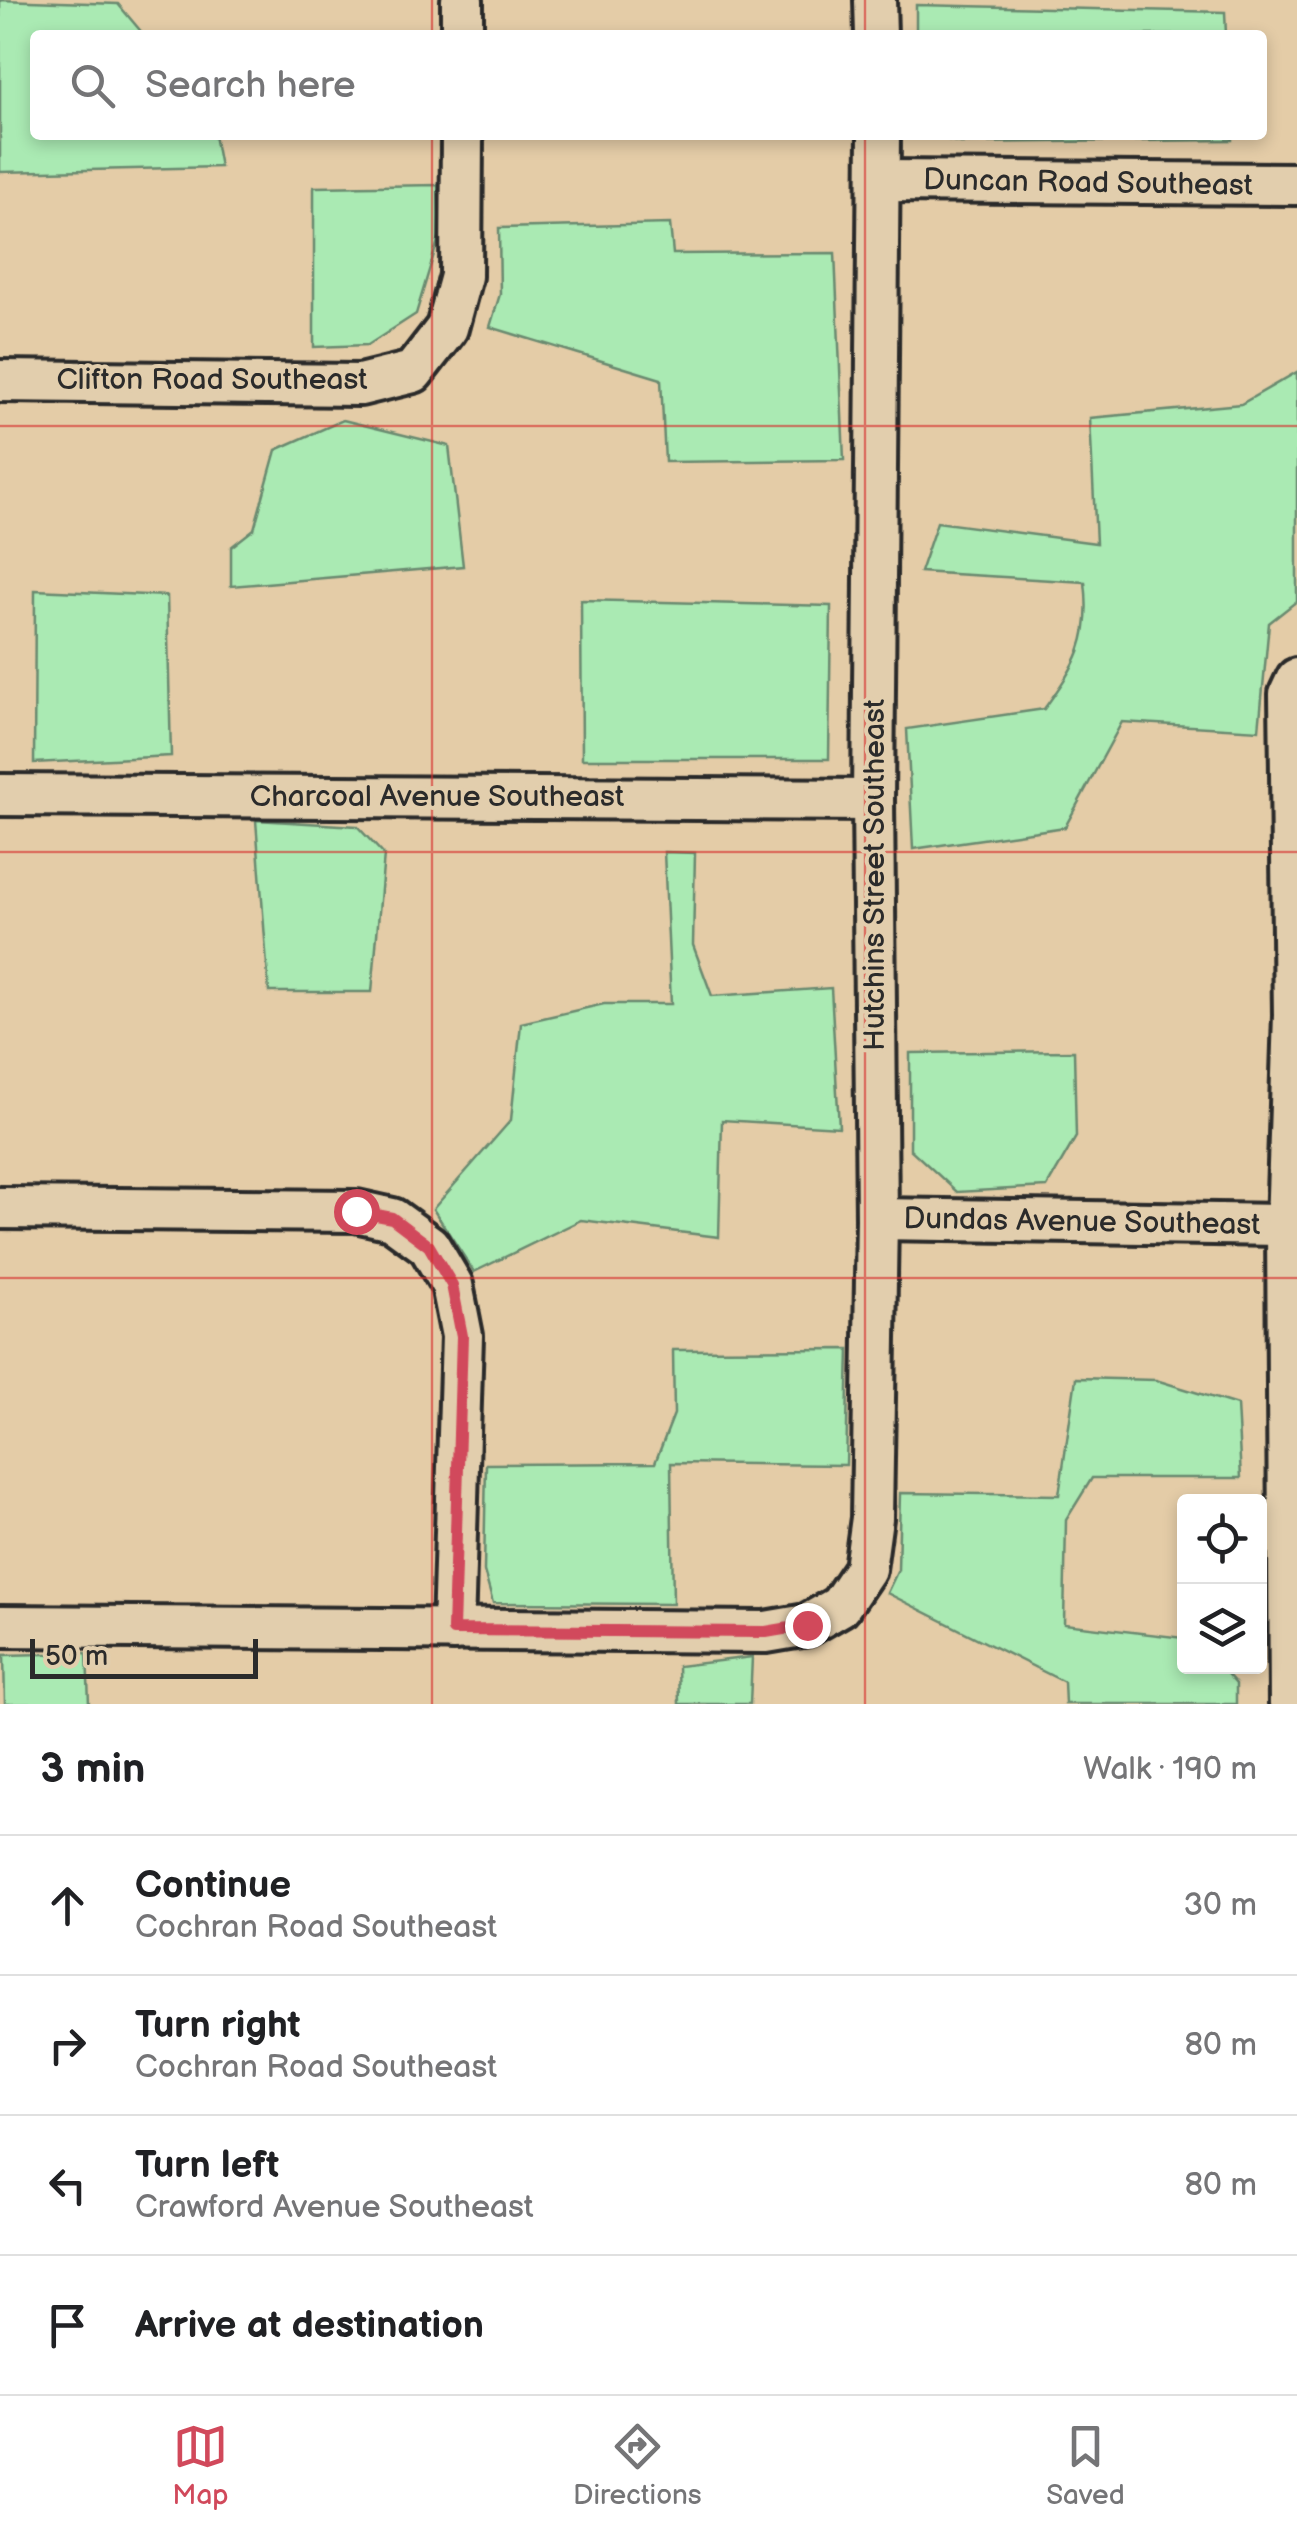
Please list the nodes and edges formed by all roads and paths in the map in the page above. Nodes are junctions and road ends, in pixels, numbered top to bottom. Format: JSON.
{"nodes":[{"id":1,"x":462,"y":0,"type":"edge"},
{"id":2,"x":876,"y":0,"type":"edge"},
{"id":3,"x":462,"y":30,"type":"edge"},
{"id":4,"x":876,"y":30,"type":"edge"},
{"id":5,"x":462,"y":140,"type":"edge"},
{"id":6,"x":878,"y":140,"type":"edge"},
{"id":7,"x":880,"y":180,"type":"junction"},
{"id":8,"x":1297,"y":184,"type":"edge"},
{"id":9,"x":0,"y":381,"type":"edge"},
{"id":10,"x":1297,"y":679,"type":"edge"},
{"id":11,"x":0,"y":795,"type":"edge"},
{"id":12,"x":873,"y":800,"type":"junction"},
{"id":13,"x":1296,"y":1015,"type":"edge"},
{"id":14,"x":0,"y":1208,"type":"edge"},
{"id":15,"x":876,"y":1218,"type":"junction"},
{"id":16,"x":1287,"y":1225,"type":"junction"},
{"id":17,"x":1293,"y":1429,"type":"edge"},
{"id":18,"x":0,"y":1626,"type":"edge"},
{"id":19,"x":453,"y":1630,"type":"junction"},
{"id":20,"x":1290,"y":1704,"type":"edge"}],
"edges":[{"from":1,"to":3,"type":"street"},
{"from":2,"to":4,"type":"street"},
{"from":5,"to":9,"type":"street","name":"Clifton Road Southeast"},
{"from":6,"to":7,"type":"street","name":"Hutchins Street Southeast"},
{"from":7,"to":8,"type":"street","name":"Duncan Road Southeast"},
{"from":7,"to":12,"type":"street","name":"Hutchins Street Southeast"},
{"from":10,"to":13,"type":"street"},
{"from":11,"to":12,"type":"street","name":"Charcoal Avenue Southeast"},
{"from":12,"to":15,"type":"street","name":"Hutchins Street Southeast"},
{"from":13,"to":16,"type":"street"},
{"from":14,"to":19,"type":"street"},
{"from":15,"to":16,"type":"street","name":"Dundas Avenue Southeast"},
{"from":15,"to":19,"type":"street","name":"Hutchins Street Southeast"},
{"from":16,"to":17,"type":"street"},
{"from":17,"to":20,"type":"street"},
{"from":18,"to":19,"type":"street"}]}
